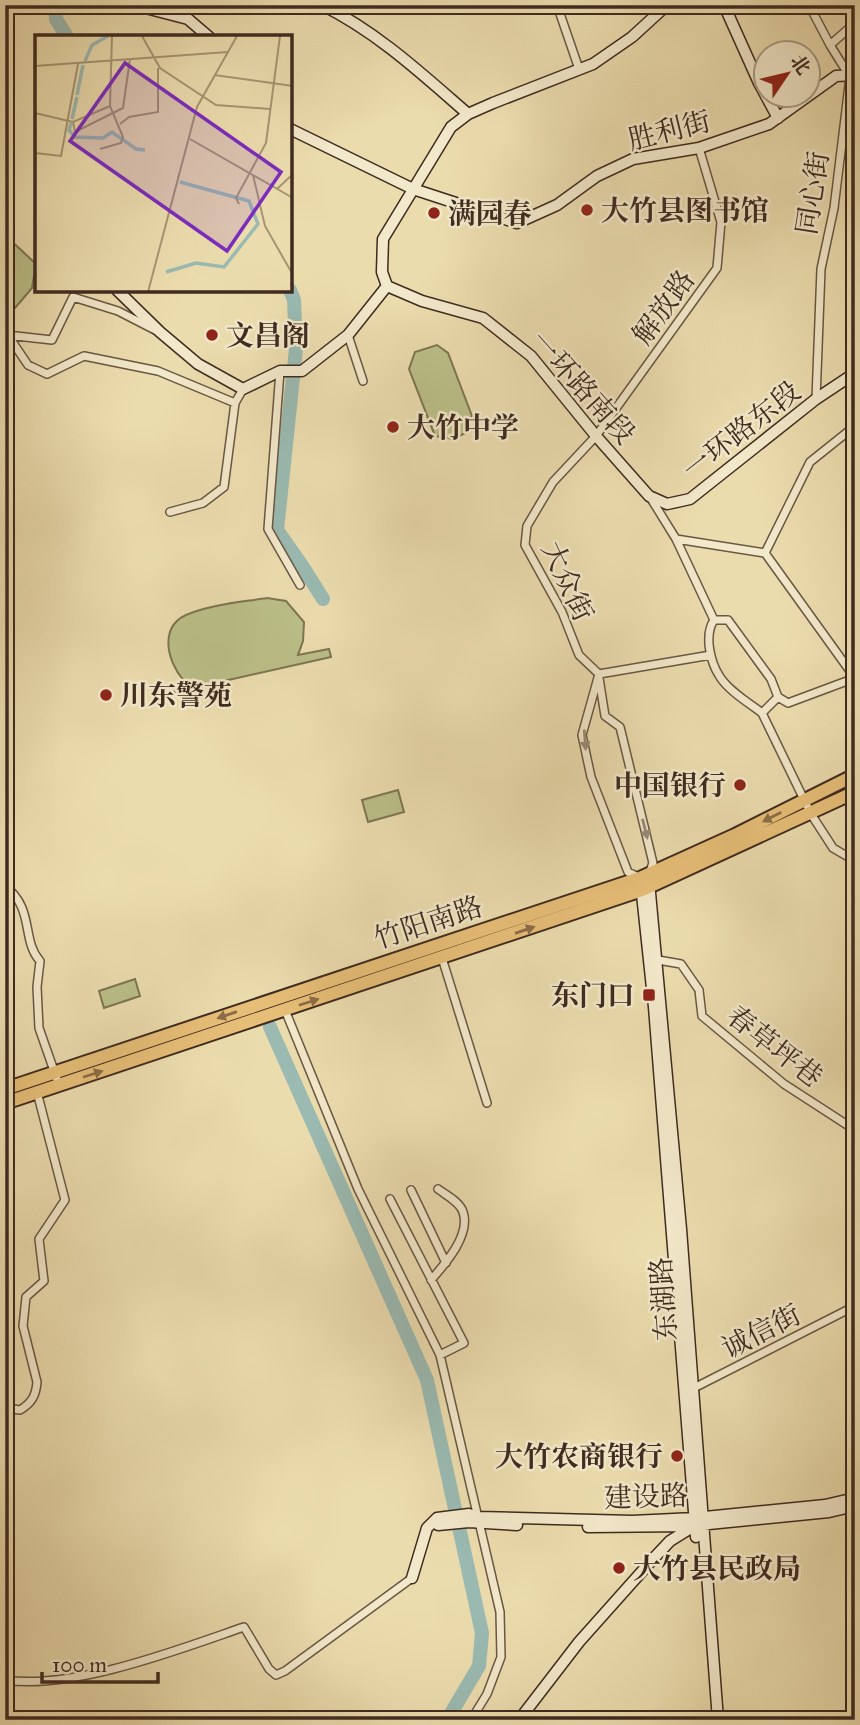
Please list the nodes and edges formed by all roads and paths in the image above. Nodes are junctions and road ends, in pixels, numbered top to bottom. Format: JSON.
{"nodes":[{"id":1,"x":134,"y":5,"type":"edge"},
{"id":2,"x":322,"y":5,"type":"edge"},
{"id":3,"x":557,"y":5,"type":"edge"},
{"id":4,"x":667,"y":5,"type":"edge"},
{"id":5,"x":723,"y":5,"type":"edge"},
{"id":6,"x":809,"y":5,"type":"edge"},
{"id":7,"x":339,"y":9,"type":"edge"},
{"id":8,"x":855,"y":23,"type":"edge"},
{"id":9,"x":207,"y":35,"type":"edge"},
{"id":10,"x":830,"y":45,"type":"junction"},
{"id":11,"x":579,"y":69,"type":"junction"},
{"id":12,"x":852,"y":76,"type":"edge"},
{"id":13,"x":468,"y":114,"type":"junction"},
{"id":14,"x":778,"y":118,"type":"junction"},
{"id":15,"x":292,"y":130,"type":"edge"},
{"id":16,"x":699,"y":148,"type":"junction"},
{"id":17,"x":414,"y":189,"type":"junction"},
{"id":18,"x":387,"y":286,"type":"junction"},
{"id":19,"x":119,"y":292,"type":"edge"},
{"id":20,"x":160,"y":332,"type":"junction"},
{"id":21,"x":6,"y":333,"type":"edge"},
{"id":22,"x":348,"y":335,"type":"junction"},
{"id":23,"x":280,"y":371,"type":"junction"},
{"id":24,"x":855,"y":373,"type":"edge"},
{"id":25,"x":363,"y":381,"type":"dead end"},
{"id":26,"x":243,"y":389,"type":"junction"},
{"id":27,"x":816,"y":399,"type":"junction"},
{"id":28,"x":235,"y":403,"type":"junction"},
{"id":29,"x":855,"y":426,"type":"edge"},
{"id":30,"x":596,"y":436,"type":"junction"},
{"id":31,"x":649,"y":496,"type":"junction"},
{"id":32,"x":170,"y":512,"type":"dead end"},
{"id":33,"x":677,"y":539,"type":"junction"},
{"id":34,"x":765,"y":553,"type":"junction"},
{"id":35,"x":300,"y":585,"type":"dead end"},
{"id":36,"x":714,"y":620,"type":"junction"},
{"id":37,"x":711,"y":654,"type":"junction"},
{"id":38,"x":599,"y":674,"type":"junction"},
{"id":39,"x":855,"y":678,"type":"edge"},
{"id":40,"x":778,"y":697,"type":"junction"},
{"id":41,"x":762,"y":713,"type":"junction"},
{"id":42,"x":855,"y":775,"type":"edge"},
{"id":43,"x":855,"y":792,"type":"edge"},
{"id":44,"x":803,"y":801,"type":"junction"},
{"id":45,"x":811,"y":814,"type":"junction"},
{"id":46,"x":855,"y":861,"type":"edge"},
{"id":47,"x":645,"y":882,"type":"junction"},
{"id":48,"x":5,"y":886,"type":"edge"},
{"id":49,"x":442,"y":958,"type":"junction"},
{"id":50,"x":658,"y":960,"type":"junction"},
{"id":51,"x":285,"y":1010,"type":"junction"},
{"id":52,"x":57,"y":1079,"type":"junction"},
{"id":53,"x":5,"y":1089,"type":"edge"},
{"id":54,"x":37,"y":1093,"type":"junction"},
{"id":55,"x":487,"y":1102,"type":"dead end"},
{"id":56,"x":5,"y":1103,"type":"edge"},
{"id":57,"x":855,"y":1130,"type":"edge"},
{"id":58,"x":438,"y":1189,"type":"dead end"},
{"id":59,"x":411,"y":1190,"type":"dead end"},
{"id":60,"x":390,"y":1199,"type":"dead end"},
{"id":61,"x":446,"y":1263,"type":"junction"},
{"id":62,"x":431,"y":1280,"type":"junction"},
{"id":63,"x":855,"y":1306,"type":"edge"},
{"id":64,"x":439,"y":1356,"type":"junction"},
{"id":65,"x":690,"y":1390,"type":"junction"},
{"id":66,"x":5,"y":1408,"type":"edge"},
{"id":67,"x":855,"y":1498,"type":"edge"},
{"id":68,"x":855,"y":1506,"type":"edge"},
{"id":69,"x":474,"y":1519,"type":"junction"},
{"id":70,"x":699,"y":1521,"type":"junction"},
{"id":71,"x":412,"y":1578,"type":"joint"},
{"id":72,"x":5,"y":1679,"type":"edge"},
{"id":73,"x":471,"y":1720,"type":"edge"},
{"id":74,"x":519,"y":1720,"type":"edge"},
{"id":75,"x":712,"y":1720,"type":"edge"},
{"id":76,"x":718,"y":1720,"type":"edge"}],
"edges":[{"from":1,"to":9,"type":"street"},
{"from":2,"to":7,"type":"street"},
{"from":3,"to":11,"type":"street"},
{"from":4,"to":11,"type":"street"},
{"from":5,"to":14,"type":"street"},
{"from":6,"to":10,"type":"street"},
{"from":7,"to":13,"type":"street"},
{"from":8,"to":10,"type":"street"},
{"from":10,"to":12,"type":"street"},
{"from":11,"to":13,"type":"street"},
{"from":12,"to":14,"type":"street","name":"胜利街"},
{"from":12,"to":27,"type":"street","name":"同心街"},
{"from":13,"to":17,"type":"street"},
{"from":14,"to":16,"type":"street","name":"胜利街"},
{"from":15,"to":17,"type":"street","name":"胜利街"},
{"from":16,"to":17,"type":"street","name":"胜利街"},
{"from":16,"to":30,"type":"street","name":"解放路"},
{"from":17,"to":18,"type":"street"},
{"from":18,"to":22,"type":"street"},
{"from":18,"to":30,"type":"street","name":"一环路南段"},
{"from":19,"to":20,"type":"street"},
{"from":20,"to":21,"type":"street"},
{"from":20,"to":26,"type":"street"},
{"from":21,"to":28,"type":"street"},
{"from":22,"to":23,"type":"street"},
{"from":22,"to":25,"type":"street"},
{"from":23,"to":26,"type":"street"},
{"from":23,"to":35,"type":"street"},
{"from":24,"to":27,"type":"street","name":"一环路东段"},
{"from":26,"to":28,"type":"street"},
{"from":27,"to":31,"type":"street","name":"一环路东段"},
{"from":28,"to":32,"type":"street"},
{"from":29,"to":34,"type":"street"},
{"from":30,"to":31,"type":"street","name":"一环路南段"},
{"from":30,"to":38,"type":"street","name":"大众街"},
{"from":31,"to":33,"type":"street"},
{"from":33,"to":34,"type":"street"},
{"from":33,"to":36,"type":"street"},
{"from":34,"to":39,"type":"street"},
{"from":36,"to":37,"type":"street"},
{"from":36,"to":40,"type":"street"},
{"from":37,"to":38,"type":"street"},
{"from":37,"to":41,"type":"street"},
{"from":38,"to":47,"type":"street","one_way":true},
{"from":38,"to":47,"type":"street","one_way":true},
{"from":39,"to":40,"type":"street"},
{"from":40,"to":41,"type":"street"},
{"from":41,"to":44,"type":"street"},
{"from":42,"to":44,"type":"highway","name":"竹阳南路"},
{"from":43,"to":45,"type":"highway","name":"竹阳南路"},
{"from":44,"to":45,"type":"street"},
{"from":44,"to":47,"type":"highway","name":"竹阳南路","one_way":true},
{"from":45,"to":46,"type":"street"},
{"from":45,"to":47,"type":"highway","name":"竹阳南路"},
{"from":49,"to":47,"type":"highway","name":"竹阳南路","one_way":true},
{"from":47,"to":50,"type":"street","name":"东湖路"},
{"from":47,"to":52,"type":"highway","name":"竹阳南路","one_way":true},
{"from":47,"to":65,"type":"street","name":"东湖路"},
{"from":48,"to":52,"type":"street"},
{"from":51,"to":49,"type":"highway","name":"竹阳南路","one_way":true},
{"from":49,"to":55,"type":"street"},
{"from":50,"to":57,"type":"street","name":"春草坪巷"},
{"from":50,"to":65,"type":"street","name":"东湖路"},
{"from":52,"to":51,"type":"highway","name":"竹阳南路","one_way":true},
{"from":51,"to":64,"type":"street"},
{"from":52,"to":53,"type":"highway","name":"竹阳南路"},
{"from":52,"to":54,"type":"highway","name":"竹阳南路"},
{"from":54,"to":56,"type":"highway","name":"竹阳南路"},
{"from":54,"to":66,"type":"street"},
{"from":58,"to":61,"type":"street"},
{"from":59,"to":61,"type":"street"},
{"from":60,"to":62,"type":"street"},
{"from":61,"to":62,"type":"street"},
{"from":62,"to":64,"type":"street"},
{"from":63,"to":65,"type":"street","name":"诚信街"},
{"from":64,"to":69,"type":"street"},
{"from":65,"to":70,"type":"street","name":"东湖路"},
{"from":67,"to":70,"type":"street","name":"建设路"},
{"from":68,"to":70,"type":"street","name":"建设路"},
{"from":69,"to":70,"type":"street","name":"建设路"},
{"from":69,"to":71,"type":"street","name":"建设路"},
{"from":69,"to":73,"type":"street"},
{"from":70,"to":74,"type":"street"},
{"from":70,"to":75,"type":"street","name":"东湖路"},
{"from":70,"to":76,"type":"street","name":"东湖路"},
{"from":71,"to":72,"type":"street"}]}
